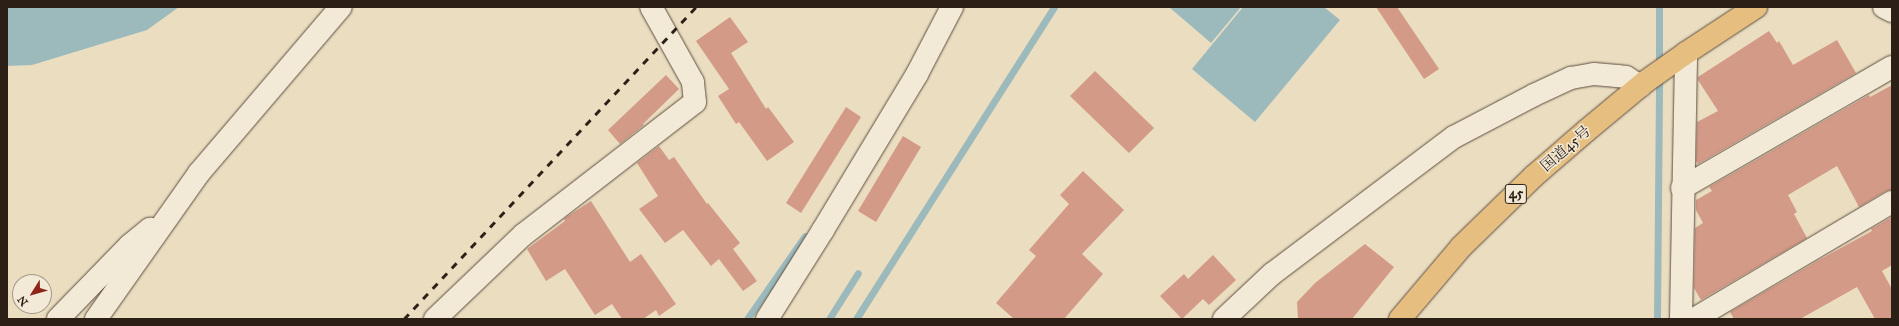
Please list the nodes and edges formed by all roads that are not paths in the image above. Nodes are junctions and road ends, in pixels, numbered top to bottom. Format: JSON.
{"nodes":[{"id":1,"x":341,"y":7,"type":"edge"},
{"id":2,"x":652,"y":7,"type":"edge"},
{"id":3,"x":952,"y":7,"type":"edge"},
{"id":4,"x":1756,"y":7,"type":"edge"},
{"id":5,"x":1884,"y":7,"type":"edge"},
{"id":6,"x":1892,"y":11,"type":"edge"},
{"id":7,"x":1679,"y":57,"type":"junction"},
{"id":8,"x":1892,"y":67,"type":"edge"},
{"id":9,"x":1642,"y":84,"type":"junction"},
{"id":10,"x":1682,"y":188,"type":"junction"},
{"id":11,"x":1892,"y":202,"type":"edge"},
{"id":12,"x":171,"y":212,"type":"junction"},
{"id":13,"x":58,"y":319,"type":"edge"},
{"id":14,"x":96,"y":319,"type":"edge"},
{"id":15,"x":435,"y":319,"type":"edge"},
{"id":16,"x":767,"y":319,"type":"edge"},
{"id":17,"x":1224,"y":319,"type":"edge"},
{"id":18,"x":1400,"y":319,"type":"edge"},
{"id":19,"x":1681,"y":319,"type":"edge"},
{"id":20,"x":1694,"y":319,"type":"edge"}],
"edges":[{"from":1,"to":12,"type":"street"},
{"from":2,"to":15,"type":"street"},
{"from":3,"to":16,"type":"street"},
{"from":4,"to":7,"type":"highway","name":"国道45号","number":"45"},
{"from":5,"to":6,"type":"street"},
{"from":7,"to":9,"type":"highway","name":"国道45号","number":"45"},
{"from":7,"to":10,"type":"street"},
{"from":8,"to":10,"type":"street"},
{"from":9,"to":17,"type":"street"},
{"from":9,"to":18,"type":"highway","name":"国道45号","number":"45"},
{"from":10,"to":19,"type":"street"},
{"from":11,"to":20,"type":"street"},
{"from":12,"to":13,"type":"street"},
{"from":12,"to":14,"type":"street"}]}
